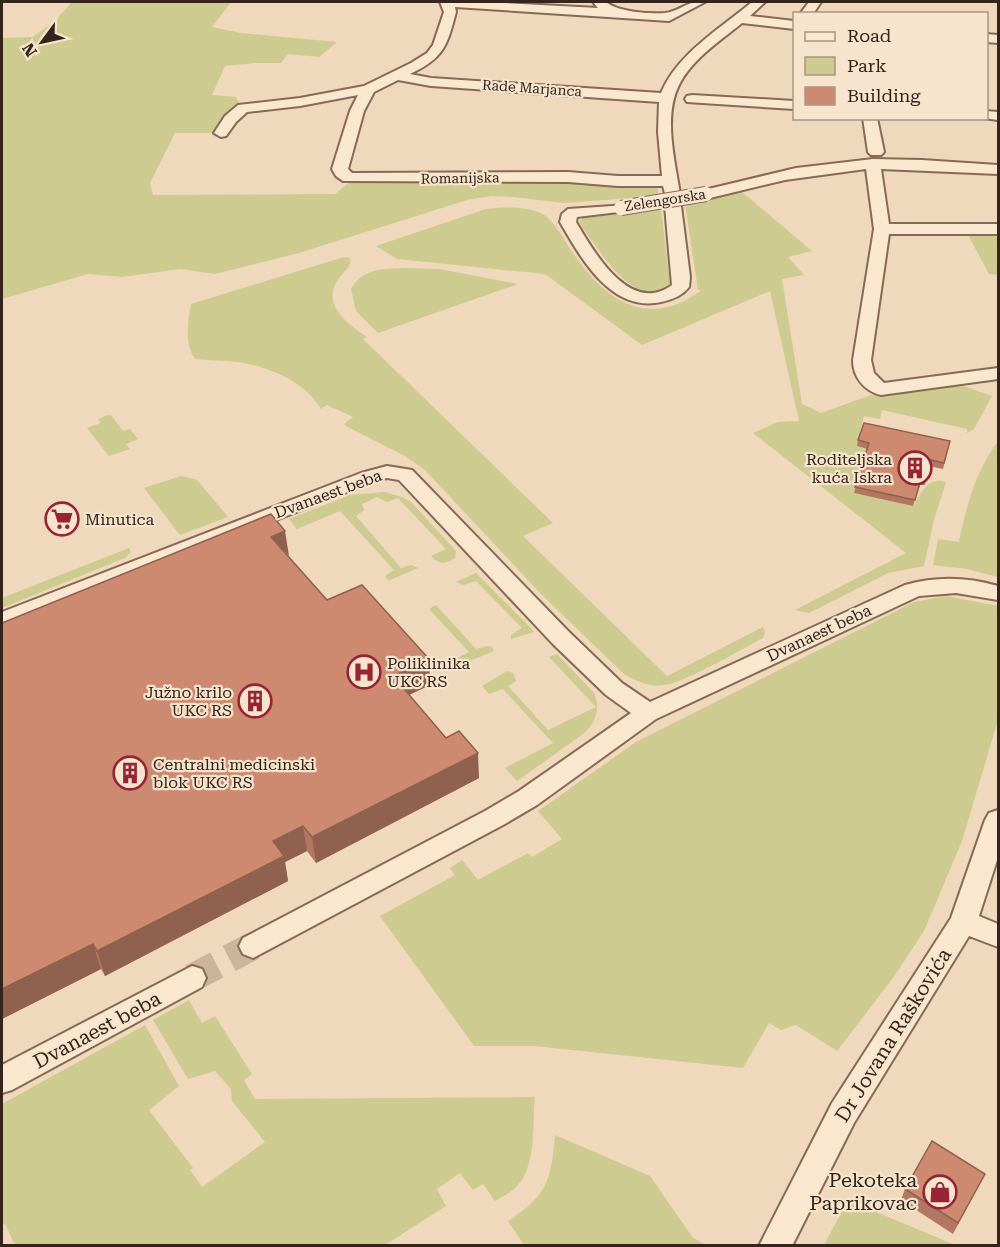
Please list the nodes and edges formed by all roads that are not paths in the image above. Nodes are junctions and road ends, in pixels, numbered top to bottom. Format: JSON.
{"nodes":[{"id":1,"x":447,"y":2,"type":"edge"},
{"id":2,"x":599,"y":2,"type":"edge"},
{"id":3,"x":699,"y":2,"type":"edge"},
{"id":4,"x":759,"y":2,"type":"edge"},
{"id":5,"x":611,"y":13,"type":"junction"},
{"id":6,"x":739,"y":20,"type":"junction"},
{"id":7,"x":793,"y":25,"type":"edge"},
{"id":8,"x":398,"y":76,"type":"junction"},
{"id":9,"x":368,"y":89,"type":"junction"},
{"id":10,"x":667,"y":98,"type":"junction"},
{"id":11,"x":692,"y":99,"type":"dead end"},
{"id":12,"x":793,"y":105,"type":"edge"},
{"id":13,"x":870,"y":120,"type":"edge"},
{"id":14,"x":221,"y":133,"type":"dead end"},
{"id":15,"x":875,"y":158,"type":"junction"},
{"id":16,"x":999,"y":169,"type":"edge"},
{"id":17,"x":672,"y":194,"type":"junction"},
{"id":18,"x":882,"y":229,"type":"junction"},
{"id":19,"x":999,"y":229,"type":"edge"},
{"id":20,"x":999,"y":374,"type":"edge"},
{"id":21,"x":999,"y":593,"type":"edge"},
{"id":22,"x":2,"y":620,"type":"edge"},
{"id":23,"x":648,"y":714,"type":"junction"},
{"id":24,"x":999,"y":820,"type":"edge"},
{"id":25,"x":963,"y":922,"type":"junction"},
{"id":26,"x":999,"y":936,"type":"edge"},
{"id":27,"x":253,"y":946,"type":"tunnel mouth"},
{"id":28,"x":192,"y":978,"type":"tunnel mouth"},
{"id":29,"x":2,"y":1080,"type":"edge"},
{"id":30,"x":775,"y":1245,"type":"edge"}],
"edges":[{"from":1,"to":5,"type":"street"},
{"from":1,"to":8,"type":"street"},
{"from":2,"to":5,"type":"street"},
{"from":3,"to":5,"type":"street"},
{"from":4,"to":6,"type":"street","name":"Zelengorska"},
{"from":6,"to":7,"type":"street"},
{"from":6,"to":10,"type":"street","name":"Zelengorska"},
{"from":8,"to":9,"type":"street"},
{"from":8,"to":10,"type":"street","name":"Rade Marjanca"},
{"from":9,"to":14,"type":"street"},
{"from":9,"to":17,"type":"street","name":"Romanijska"},
{"from":10,"to":17,"type":"street","name":"Zelengorska"},
{"from":11,"to":12,"type":"street"},
{"from":13,"to":15,"type":"street"},
{"from":15,"to":16,"type":"street","name":"Zelengorska"},
{"from":15,"to":17,"type":"street","name":"Zelengorska","bridge":true},
{"from":15,"to":18,"type":"street"},
{"from":18,"to":19,"type":"street"},
{"from":18,"to":20,"type":"street"},
{"from":21,"to":23,"type":"street","name":"Dvanaest beba"},
{"from":22,"to":23,"type":"street","name":"Dvanaest beba"},
{"from":23,"to":27,"type":"street","name":"Dvanaest beba"},
{"from":24,"to":25,"type":"street","name":"Dr Jovana Raškovića"},
{"from":25,"to":26,"type":"street"},
{"from":25,"to":30,"type":"street","name":"Dr Jovana Raškovića"},
{"from":28,"to":29,"type":"street","name":"Dvanaest beba"}]}
